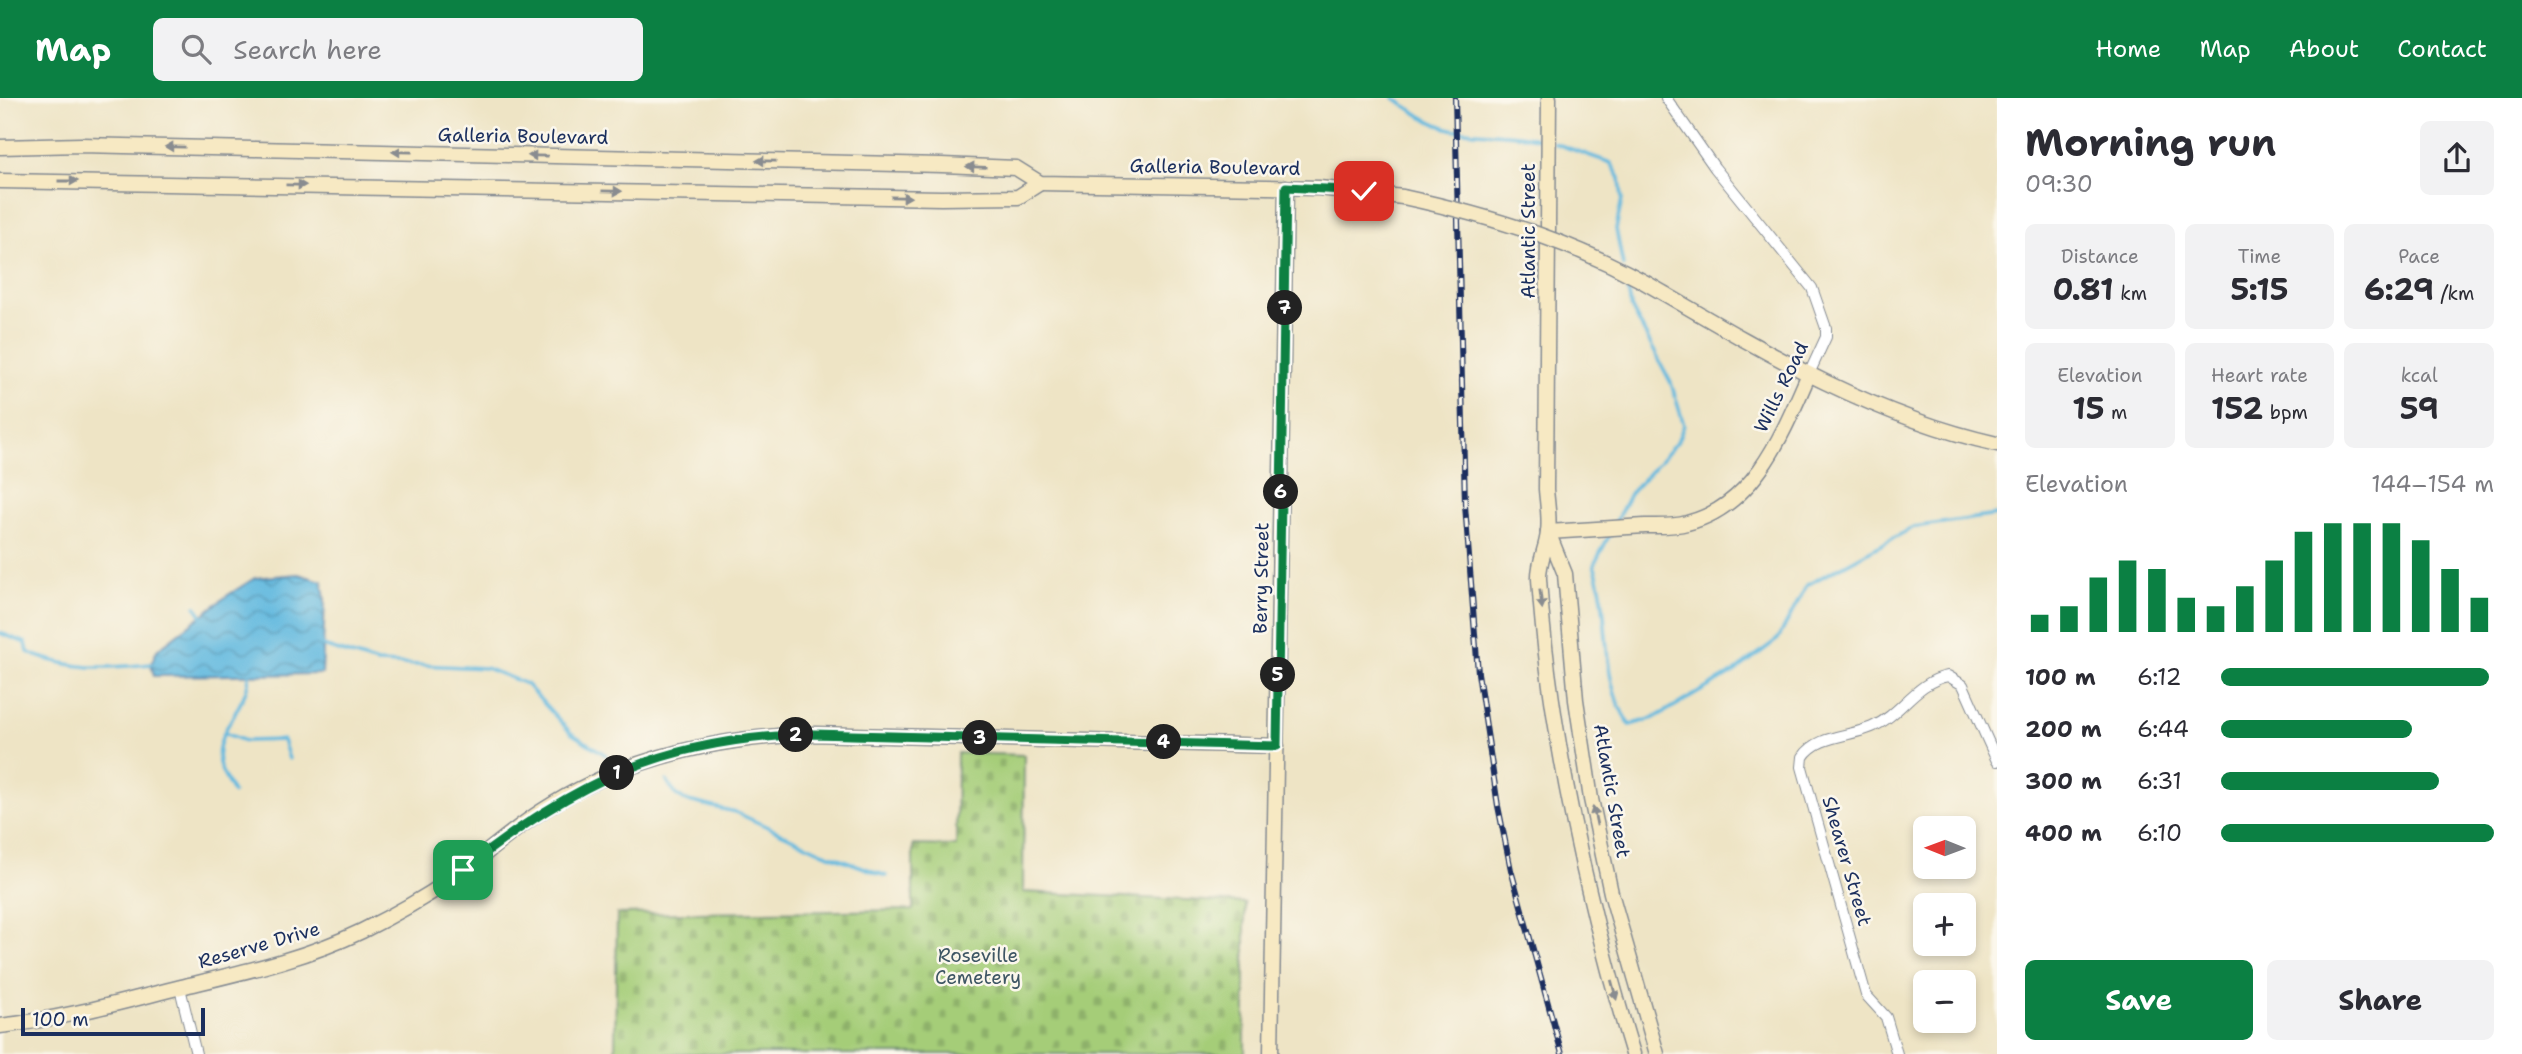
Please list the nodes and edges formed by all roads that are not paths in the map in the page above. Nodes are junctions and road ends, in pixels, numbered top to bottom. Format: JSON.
{"nodes":[{"id":1,"x":1666,"y":98,"type":"edge"},
{"id":2,"x":1549,"y":100,"type":"edge"},
{"id":3,"x":0,"y":147,"type":"edge"},
{"id":4,"x":0,"y":181,"type":"edge"},
{"id":5,"x":1040,"y":183,"type":"junction"},
{"id":6,"x":1286,"y":187,"type":"junction"},
{"id":7,"x":1808,"y":376,"type":"junction"},
{"id":8,"x":1997,"y":444,"type":"edge"},
{"id":9,"x":1548,"y":532,"type":"junction"},
{"id":10,"x":1277,"y":746,"type":"junction"},
{"id":11,"x":1997,"y":761,"type":"edge"},
{"id":12,"x":1576,"y":826,"type":"junction"},
{"id":13,"x":1633,"y":978,"type":"junction"},
{"id":14,"x":180,"y":988,"type":"junction"},
{"id":15,"x":0,"y":1026,"type":"edge"},
{"id":16,"x":196,"y":1054,"type":"edge"},
{"id":17,"x":1271,"y":1054,"type":"edge"},
{"id":18,"x":1633,"y":1054,"type":"edge"},
{"id":19,"x":1657,"y":1054,"type":"edge"},
{"id":20,"x":1897,"y":1054,"type":"edge"}],
"edges":[{"from":1,"to":7,"type":"street","name":"Wills Road"},
{"from":2,"to":9,"type":"main road","name":"Atlantic Street"},
{"from":5,"to":3,"type":"main road","name":"Galleria Boulevard","one_way":true},
{"from":4,"to":5,"type":"main road","name":"Galleria Boulevard","one_way":true},
{"from":5,"to":6,"type":"main road","name":"Galleria Boulevard"},
{"from":6,"to":7,"type":"main road","name":"Galleria Boulevard","bridge":true},
{"from":6,"to":10,"type":"main road","name":"Berry Street"},
{"from":7,"to":8,"type":"main road","name":"Galleria Boulevard"},
{"from":7,"to":9,"type":"main road","name":"Wills Road"},
{"from":9,"to":12,"type":"main road","name":"Atlantic Street","one_way":true},
{"from":13,"to":9,"type":"main road","name":"Atlantic Street","one_way":true},
{"from":10,"to":14,"type":"main road","name":"Reserve Drive"},
{"from":10,"to":17,"type":"main road","name":"Berry Street"},
{"from":11,"to":20,"type":"street","name":"Shearer Street"},
{"from":12,"to":13,"type":"main road"},
{"from":12,"to":18,"type":"main road","name":"Atlantic Street","one_way":true},
{"from":13,"to":19,"type":"main road","name":"Atlantic Street"},
{"from":14,"to":15,"type":"main road","name":"Reserve Drive"},
{"from":14,"to":16,"type":"street"}]}
